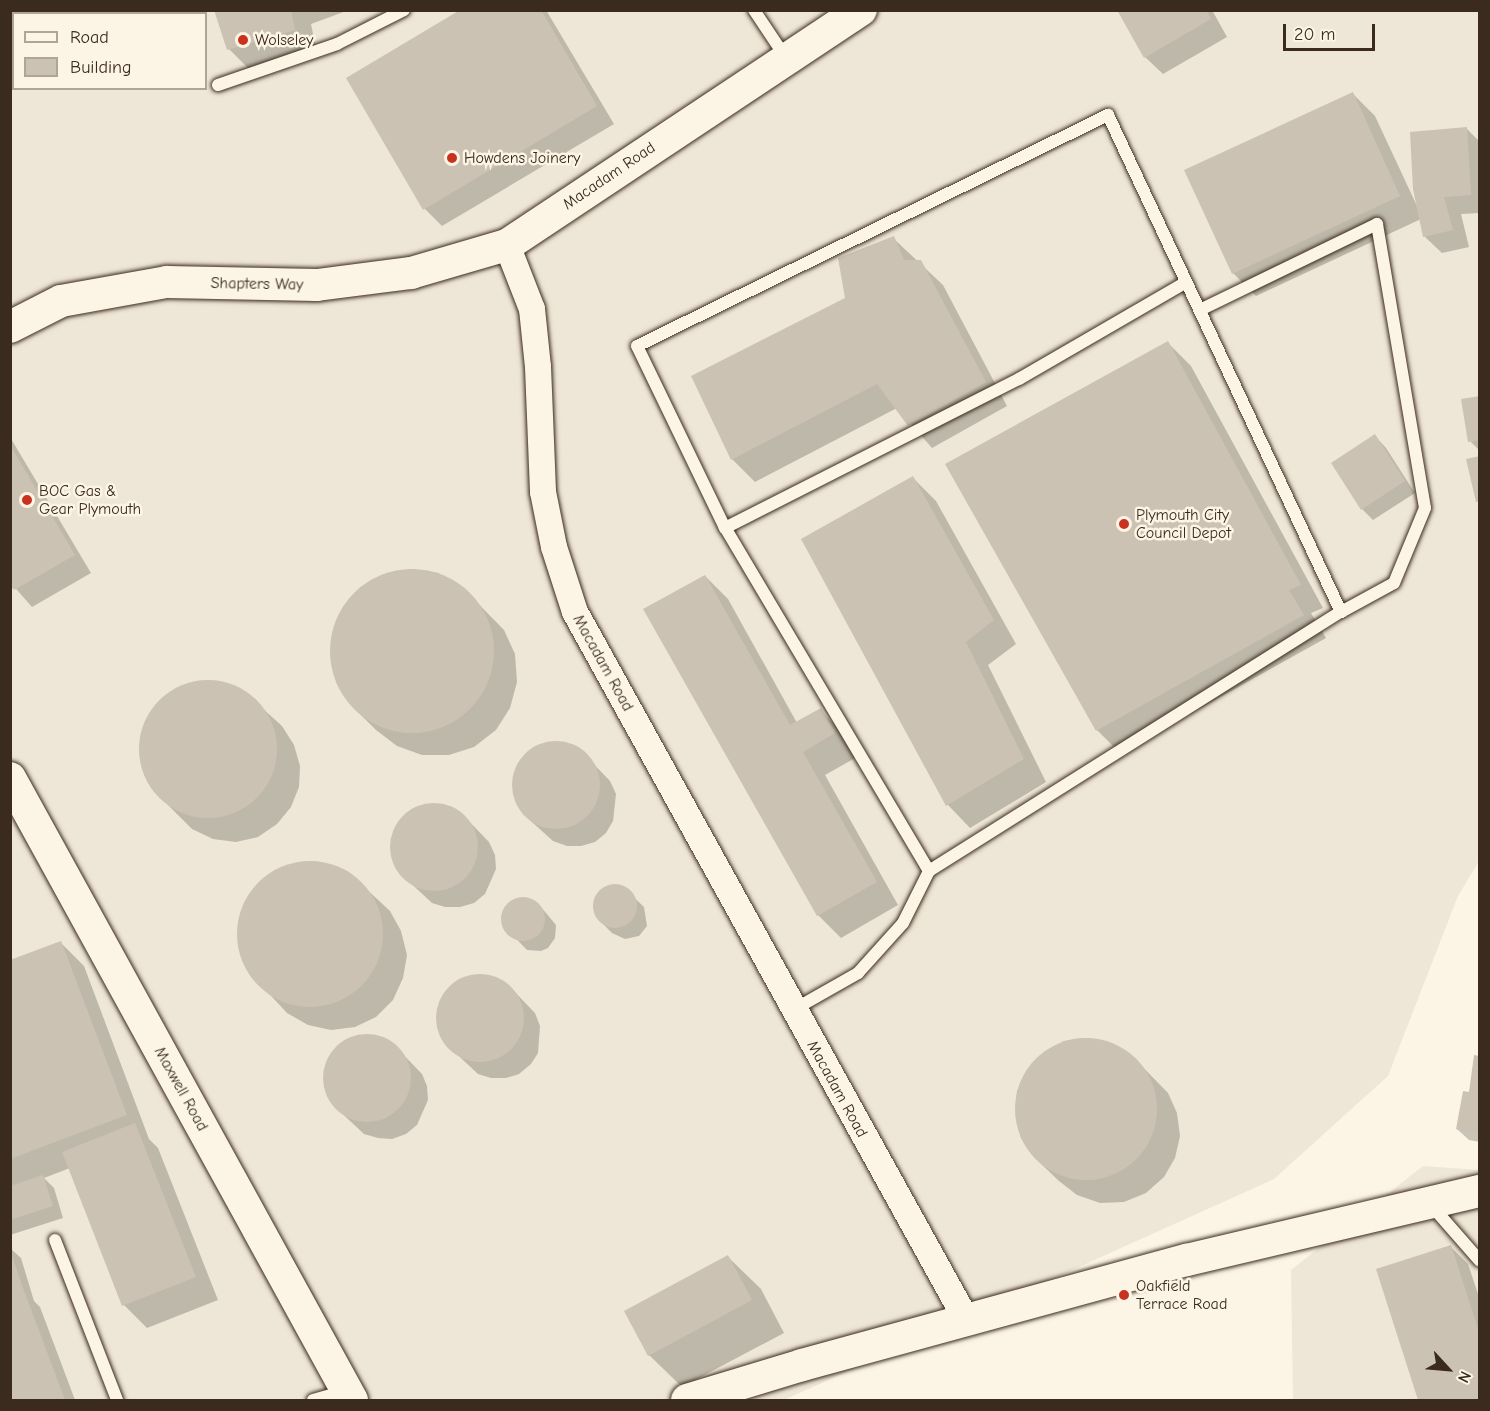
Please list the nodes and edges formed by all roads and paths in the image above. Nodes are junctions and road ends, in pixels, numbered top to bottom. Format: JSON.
{"nodes":[{"id":1,"x":404,"y":10,"type":"edge"},
{"id":2,"x":754,"y":10,"type":"edge"},
{"id":3,"x":861,"y":10,"type":"edge"},
{"id":4,"x":786,"y":58,"type":"junction"},
{"id":5,"x":218,"y":86,"type":"dead end"},
{"id":6,"x":507,"y":245,"type":"junction"},
{"id":7,"x":1186,"y":282,"type":"junction"},
{"id":8,"x":1200,"y":310,"type":"junction"},
{"id":9,"x":10,"y":327,"type":"edge"},
{"id":10,"x":725,"y":528,"type":"junction"},
{"id":11,"x":1341,"y":612,"type":"junction"},
{"id":12,"x":10,"y":778,"type":"edge"},
{"id":13,"x":929,"y":871,"type":"junction"},
{"id":14,"x":793,"y":1010,"type":"junction"},
{"id":15,"x":1479,"y":1191,"type":"edge"},
{"id":16,"x":1429,"y":1202,"type":"junction"},
{"id":17,"x":55,"y":1240,"type":"dead end"},
{"id":18,"x":1479,"y":1261,"type":"edge"},
{"id":19,"x":967,"y":1320,"type":"junction"},
{"id":20,"x":349,"y":1396,"type":"edge"},
{"id":21,"x":117,"y":1401,"type":"edge"},
{"id":22,"x":314,"y":1401,"type":"edge"},
{"id":23,"x":687,"y":1401,"type":"edge"}],
"edges":[{"from":1,"to":5,"type":"lane"},
{"from":2,"to":4,"type":"lane"},
{"from":3,"to":4,"type":"street","name":"Macadam Road"},
{"from":4,"to":6,"type":"street","name":"Macadam Road"},
{"from":6,"to":9,"type":"street","name":"Shapters Way"},
{"from":6,"to":14,"type":"street","name":"Macadam Road"},
{"from":7,"to":8,"type":"lane"},
{"from":7,"to":10,"type":"lane"},
{"from":7,"to":10,"type":"lane"},
{"from":8,"to":11,"type":"lane"},
{"from":8,"to":11,"type":"lane"},
{"from":10,"to":13,"type":"lane"},
{"from":11,"to":13,"type":"lane"},
{"from":12,"to":20,"type":"street","name":"Maxwell Road"},
{"from":13,"to":14,"type":"lane"},
{"from":14,"to":19,"type":"street","name":"Macadam Road"},
{"from":15,"to":16,"type":"street"},
{"from":16,"to":18,"type":"lane"},
{"from":16,"to":19,"type":"street"},
{"from":17,"to":21,"type":"lane"},
{"from":19,"to":23,"type":"street"},
{"from":20,"to":22,"type":"lane"}]}
